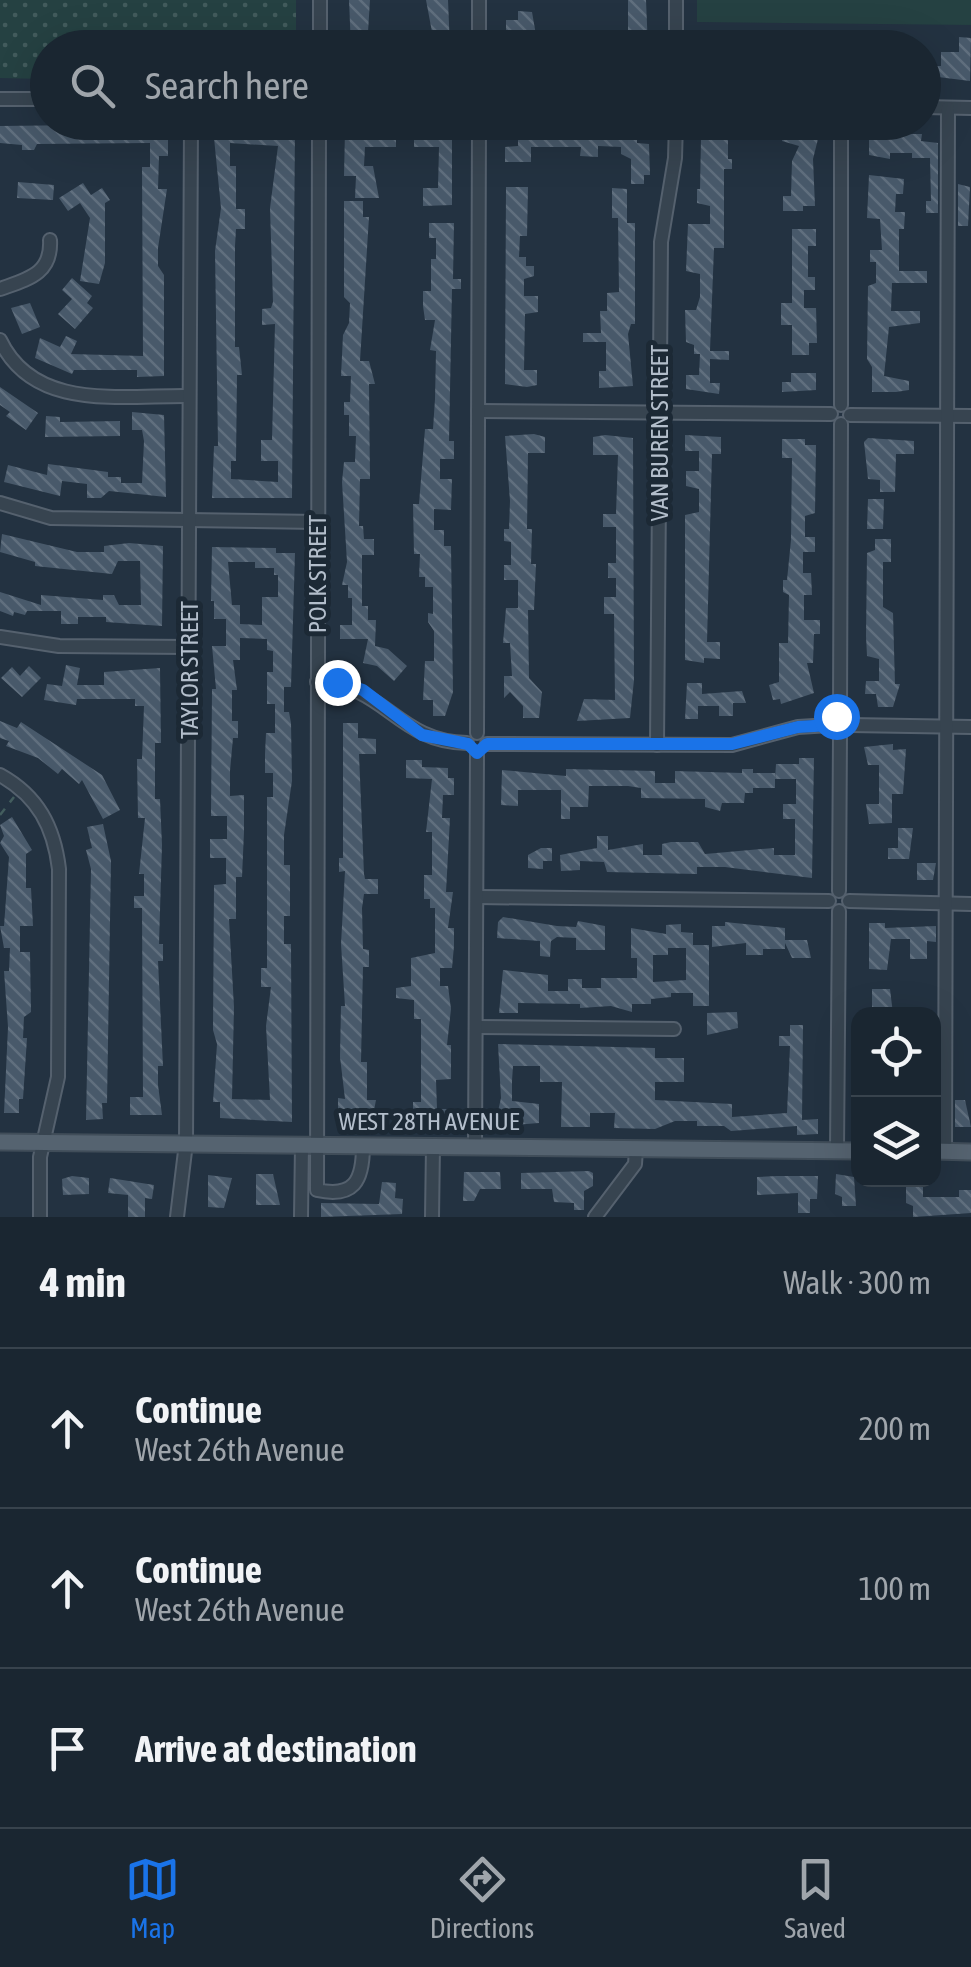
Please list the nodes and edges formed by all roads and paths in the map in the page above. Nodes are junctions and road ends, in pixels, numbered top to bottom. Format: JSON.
{"nodes":[{"id":1,"x":320,"y":0,"type":"edge"},
{"id":2,"x":479,"y":0,"type":"edge"},
{"id":3,"x":676,"y":0,"type":"edge"},
{"id":4,"x":320,"y":30,"type":"edge"},
{"id":5,"x":479,"y":30,"type":"edge"},
{"id":6,"x":676,"y":30,"type":"edge"},
{"id":7,"x":0,"y":99,"type":"edge"},
{"id":8,"x":30,"y":100,"type":"edge"},
{"id":9,"x":941,"y":108,"type":"edge"},
{"id":10,"x":948,"y":108,"type":"junction"},
{"id":11,"x":971,"y":108,"type":"edge"},
{"id":12,"x":191,"y":140,"type":"edge"},
{"id":13,"x":319,"y":140,"type":"edge"},
{"id":14,"x":479,"y":140,"type":"edge"},
{"id":15,"x":676,"y":140,"type":"edge"},
{"id":16,"x":842,"y":140,"type":"edge"},
{"id":17,"x":50,"y":240,"type":"dead end"},
{"id":18,"x":0,"y":289,"type":"edge"},
{"id":19,"x":0,"y":340,"type":"edge"},
{"id":20,"x":189,"y":396,"type":"junction"},
{"id":21,"x":478,"y":411,"type":"junction"},
{"id":22,"x":660,"y":412,"type":"junction"},
{"id":23,"x":841,"y":415,"type":"junction"},
{"id":24,"x":946,"y":416,"type":"junction"},
{"id":25,"x":971,"y":416,"type":"edge"},
{"id":26,"x":0,"y":503,"type":"edge"},
{"id":27,"x":190,"y":521,"type":"junction"},
{"id":28,"x":317,"y":522,"type":"junction"},
{"id":29,"x":0,"y":637,"type":"edge"},
{"id":30,"x":188,"y":648,"type":"junction"},
{"id":31,"x":317,"y":682,"type":"junction"},
{"id":32,"x":840,"y":725,"type":"junction"},
{"id":33,"x":948,"y":726,"type":"junction"},
{"id":34,"x":971,"y":726,"type":"edge"},
{"id":35,"x":477,"y":743,"type":"junction"},
{"id":36,"x":658,"y":745,"type":"junction"},
{"id":37,"x":0,"y":775,"type":"edge"},
{"id":38,"x":21,"y":788,"type":"junction"},
{"id":39,"x":0,"y":815,"type":"edge"},
{"id":40,"x":477,"y":897,"type":"junction"},
{"id":41,"x":839,"y":901,"type":"junction"},
{"id":42,"x":946,"y":904,"type":"junction"},
{"id":43,"x":971,"y":904,"type":"edge"},
{"id":44,"x":476,"y":1027,"type":"junction"},
{"id":45,"x":674,"y":1029,"type":"dead end"},
{"id":46,"x":941,"y":1097,"type":"edge"},
{"id":47,"x":0,"y":1142,"type":"edge"},
{"id":48,"x":44,"y":1143,"type":"junction"},
{"id":49,"x":186,"y":1144,"type":"junction"},
{"id":50,"x":308,"y":1146,"type":"junction"},
{"id":51,"x":363,"y":1146,"type":"junction"},
{"id":52,"x":433,"y":1146,"type":"junction"},
{"id":53,"x":476,"y":1146,"type":"junction"},
{"id":54,"x":636,"y":1148,"type":"junction"},
{"id":55,"x":837,"y":1150,"type":"junction"},
{"id":56,"x":851,"y":1150,"type":"edge"},
{"id":57,"x":941,"y":1151,"type":"edge"},
{"id":58,"x":971,"y":1152,"type":"edge"},
{"id":59,"x":40,"y":1217,"type":"edge"},
{"id":60,"x":177,"y":1217,"type":"edge"},
{"id":61,"x":302,"y":1217,"type":"edge"},
{"id":62,"x":432,"y":1217,"type":"edge"},
{"id":63,"x":594,"y":1217,"type":"edge"}],
"edges":[{"from":1,"to":4,"type":"street"},
{"from":2,"to":5,"type":"street"},
{"from":3,"to":6,"type":"street"},
{"from":7,"to":8,"type":"street"},
{"from":9,"to":10,"type":"street"},
{"from":10,"to":11,"type":"street"},
{"from":10,"to":24,"type":"street"},
{"from":12,"to":20,"type":"street","name":"TAYLOR STREET"},
{"from":13,"to":28,"type":"street","name":"POLK STREET"},
{"from":14,"to":21,"type":"street"},
{"from":15,"to":22,"type":"street","name":"VAN BUREN STREET"},
{"from":16,"to":23,"type":"street"},
{"from":17,"to":18,"type":"street"},
{"from":19,"to":20,"type":"street"},
{"from":20,"to":27,"type":"street","name":"TAYLOR STREET"},
{"from":21,"to":22,"type":"street"},
{"from":21,"to":35,"type":"street"},
{"from":22,"to":23,"type":"street"},
{"from":22,"to":36,"type":"street","name":"VAN BUREN STREET"},
{"from":23,"to":24,"type":"street"},
{"from":23,"to":32,"type":"street"},
{"from":24,"to":25,"type":"street"},
{"from":24,"to":33,"type":"street"},
{"from":26,"to":27,"type":"street"},
{"from":27,"to":28,"type":"street"},
{"from":27,"to":30,"type":"street","name":"TAYLOR STREET"},
{"from":28,"to":31,"type":"street","name":"POLK STREET"},
{"from":29,"to":30,"type":"street"},
{"from":30,"to":49,"type":"street","name":"TAYLOR STREET"},
{"from":31,"to":35,"type":"street"},
{"from":31,"to":50,"type":"street","name":"POLK STREET"},
{"from":32,"to":33,"type":"street"},
{"from":32,"to":36,"type":"street"},
{"from":32,"to":41,"type":"street"},
{"from":33,"to":34,"type":"street"},
{"from":33,"to":42,"type":"street"},
{"from":35,"to":36,"type":"street"},
{"from":35,"to":40,"type":"street"},
{"from":37,"to":38,"type":"street"},
{"from":38,"to":39,"type":"path"},
{"from":38,"to":48,"type":"street"},
{"from":40,"to":41,"type":"street"},
{"from":40,"to":44,"type":"street"},
{"from":41,"to":42,"type":"street"},
{"from":41,"to":55,"type":"street"},
{"from":42,"to":43,"type":"street"},
{"from":42,"to":46,"type":"street"},
{"from":44,"to":45,"type":"street"},
{"from":44,"to":53,"type":"street"},
{"from":47,"to":48,"type":"main road","name":"WEST 28TH AVENUE"},
{"from":48,"to":49,"type":"main road","name":"WEST 28TH AVENUE"},
{"from":48,"to":59,"type":"street"},
{"from":49,"to":50,"type":"main road","name":"WEST 28TH AVENUE"},
{"from":49,"to":60,"type":"street","name":"TAYLOR STREET"},
{"from":50,"to":51,"type":"main road","name":"WEST 28TH AVENUE"},
{"from":50,"to":51,"type":"street"},
{"from":50,"to":61,"type":"street"},
{"from":51,"to":52,"type":"main road","name":"WEST 28TH AVENUE"},
{"from":52,"to":53,"type":"main road","name":"WEST 28TH AVENUE"},
{"from":52,"to":62,"type":"street"},
{"from":53,"to":54,"type":"main road","name":"WEST 28TH AVENUE"},
{"from":54,"to":55,"type":"main road","name":"WEST 28TH AVENUE"},
{"from":54,"to":63,"type":"street"},
{"from":55,"to":56,"type":"main road","name":"WEST 28TH AVENUE"},
{"from":57,"to":58,"type":"main road"}]}
